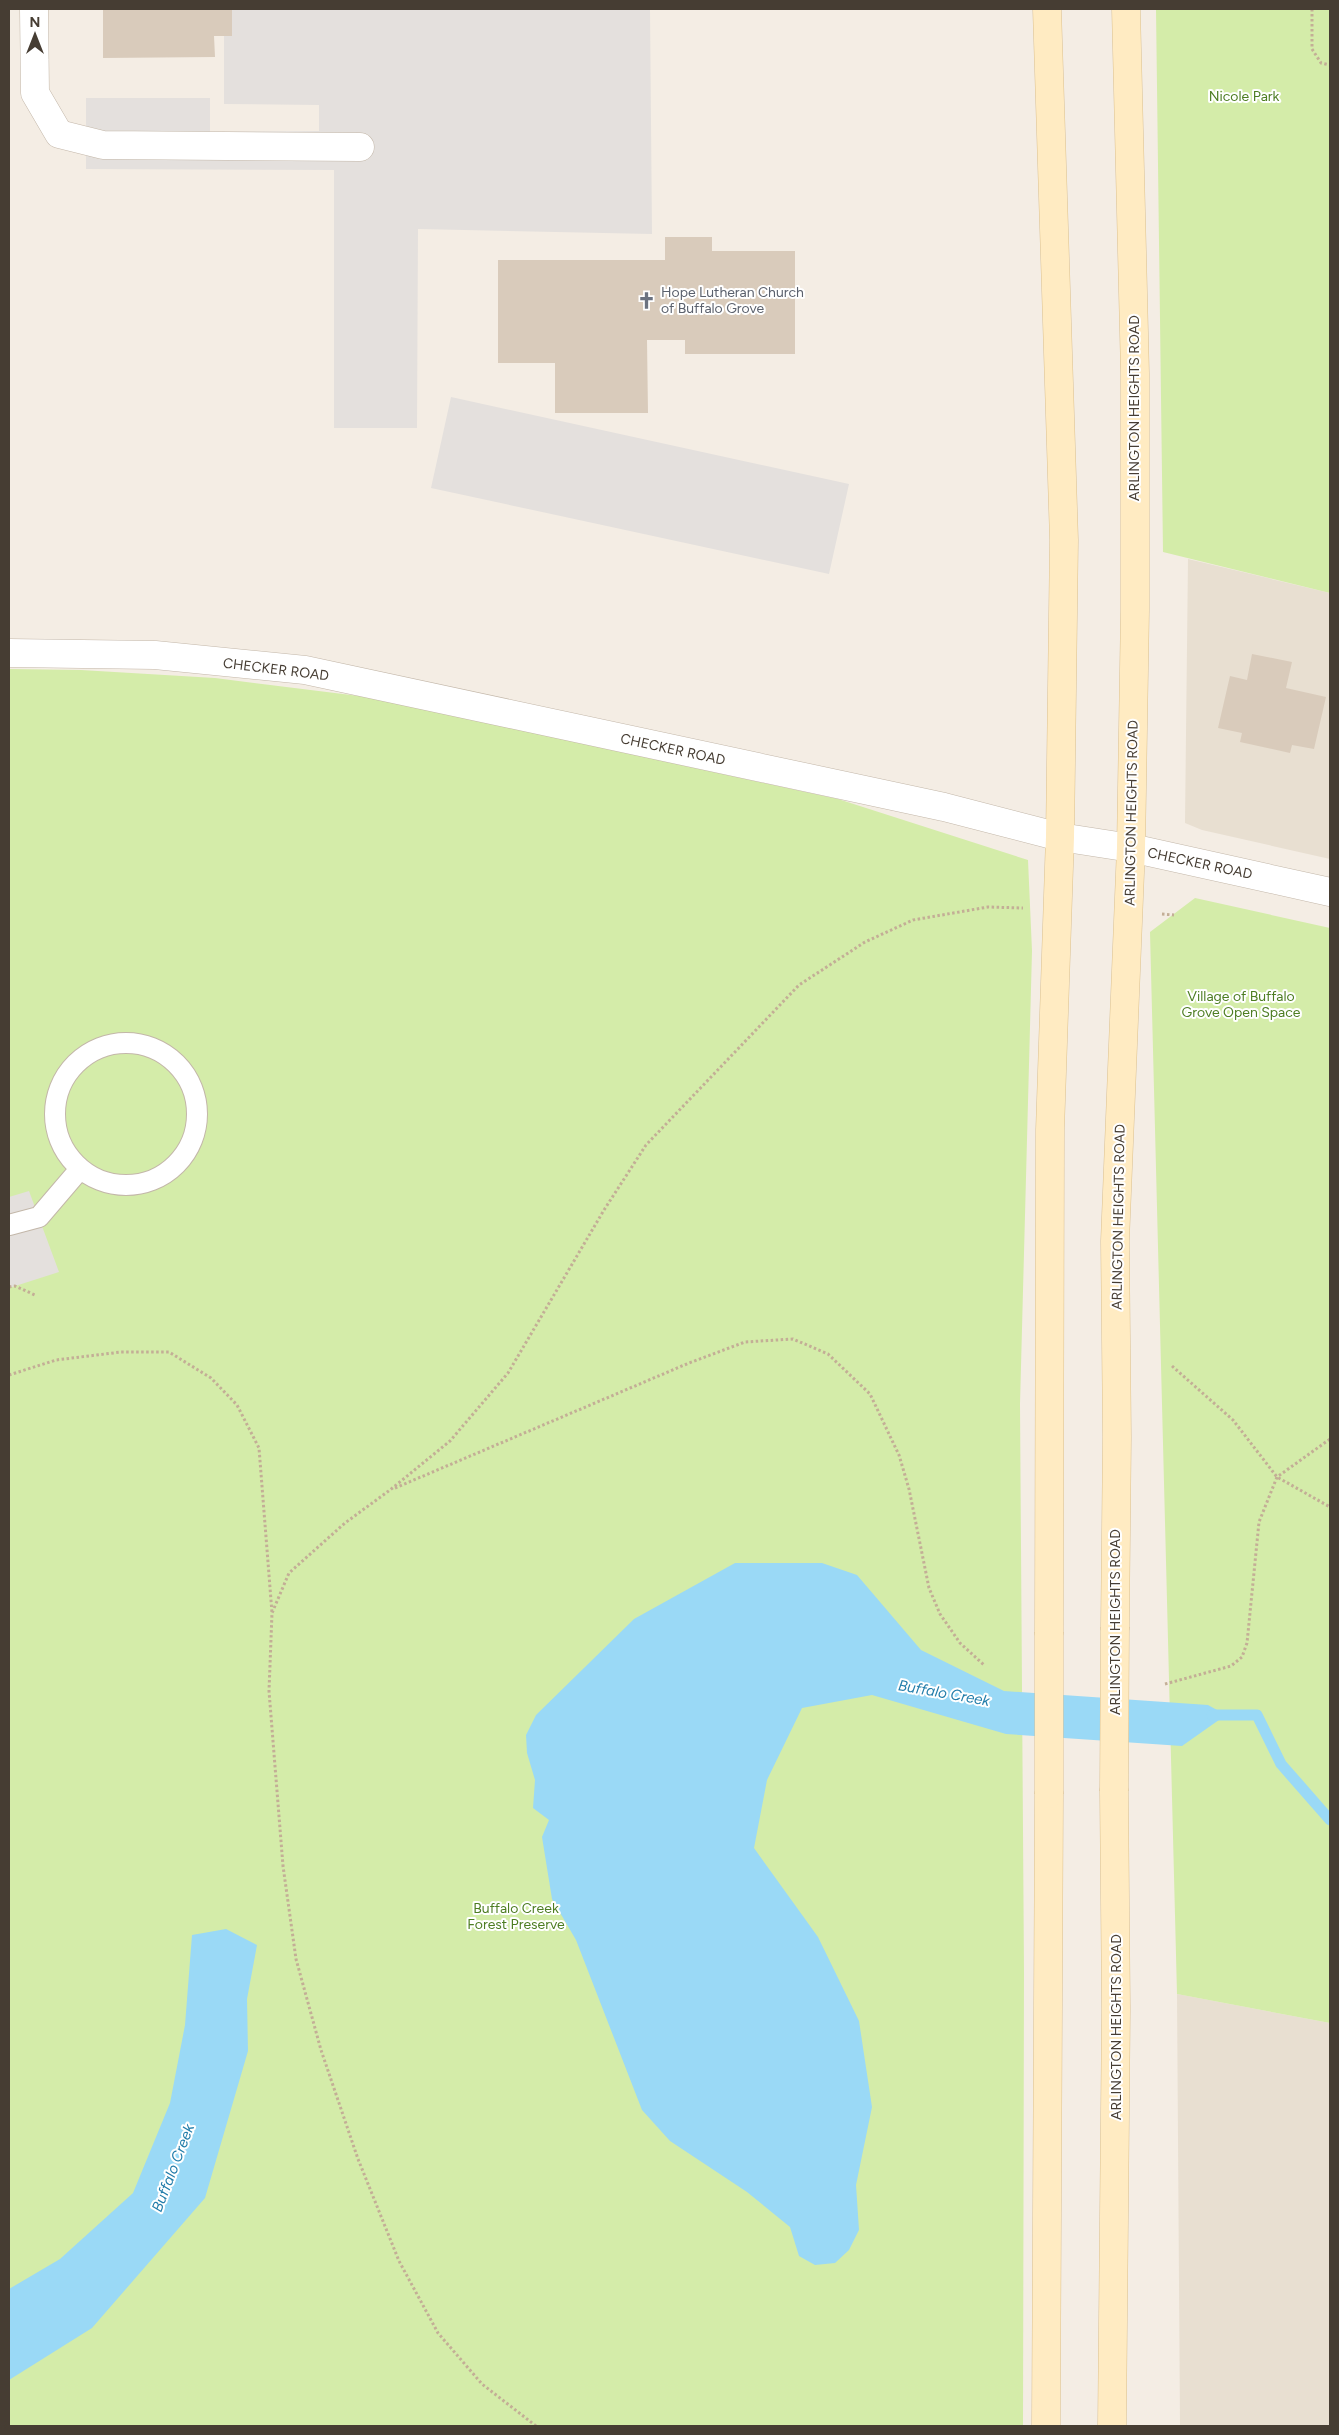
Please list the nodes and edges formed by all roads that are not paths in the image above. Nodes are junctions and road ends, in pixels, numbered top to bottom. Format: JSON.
{"nodes":[{"id":1,"x":34,"y":9,"type":"edge"},
{"id":2,"x":1047,"y":9,"type":"edge"},
{"id":3,"x":1126,"y":9,"type":"edge"},
{"id":4,"x":360,"y":147,"type":"dead end"},
{"id":5,"x":9,"y":653,"type":"edge"},
{"id":6,"x":1060,"y":837,"type":"junction"},
{"id":7,"x":1131,"y":848,"type":"junction"},
{"id":8,"x":1330,"y":892,"type":"edge"},
{"id":9,"x":80,"y":1169,"type":"junction"},
{"id":10,"x":9,"y":1225,"type":"edge"},
{"id":11,"x":1046,"y":2426,"type":"edge"},
{"id":12,"x":1112,"y":2426,"type":"edge"}],
"edges":[{"from":1,"to":4,"type":"street"},
{"from":2,"to":6,"type":"main road"},
{"from":3,"to":7,"type":"main road","name":"ARLINGTON HEIGHTS ROAD"},
{"from":5,"to":6,"type":"street","name":"CHECKER ROAD"},
{"from":6,"to":7,"type":"street","name":"CHECKER ROAD"},
{"from":6,"to":11,"type":"main road","bridge":true},
{"from":7,"to":8,"type":"street","name":"CHECKER ROAD"},
{"from":7,"to":12,"type":"main road","name":"ARLINGTON HEIGHTS ROAD","bridge":true},
{"from":9,"to":9,"type":"lane"},
{"from":9,"to":10,"type":"lane"}]}
